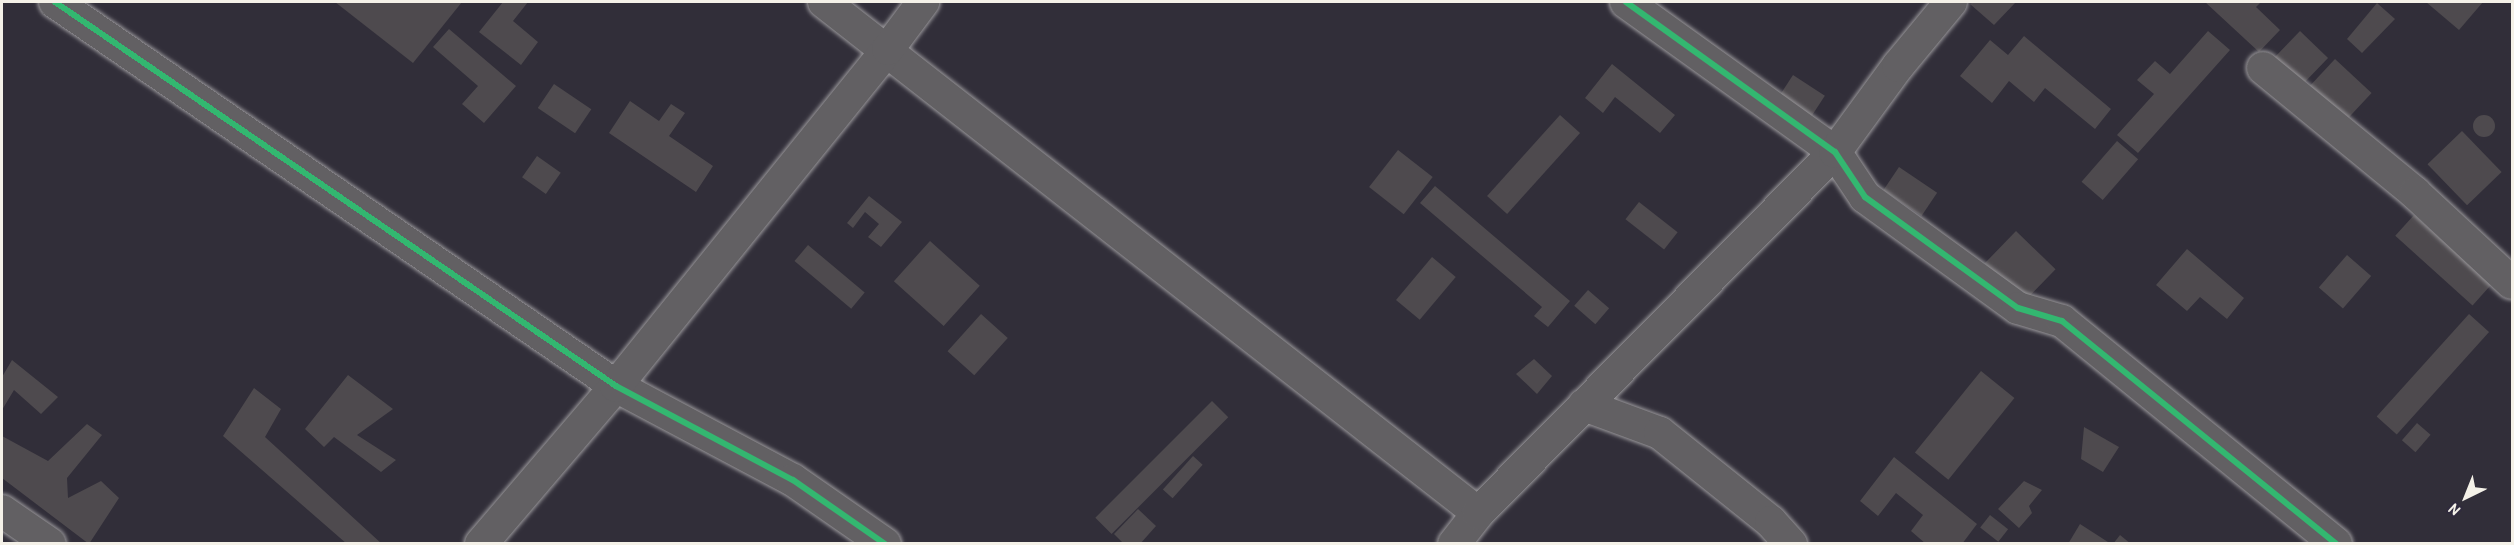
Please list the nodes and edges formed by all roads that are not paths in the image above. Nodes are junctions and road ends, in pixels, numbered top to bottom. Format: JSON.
{"nodes":[{"id":1,"x":55,"y":2,"type":"edge"},
{"id":2,"x":824,"y":2,"type":"edge"},
{"id":3,"x":923,"y":2,"type":"edge"},
{"id":4,"x":1626,"y":2,"type":"edge"},
{"id":5,"x":1951,"y":2,"type":"edge"},
{"id":6,"x":888,"y":49,"type":"junction"},
{"id":7,"x":2263,"y":68,"type":"dead end"},
{"id":8,"x":1835,"y":152,"type":"junction"},
{"id":9,"x":2512,"y":283,"type":"edge"},
{"id":10,"x":616,"y":386,"type":"junction"},
{"id":11,"x":1584,"y":405,"type":"junction"},
{"id":12,"x":2,"y":511,"type":"edge"},
{"id":13,"x":1479,"y":513,"type":"junction"},
{"id":14,"x":50,"y":543,"type":"edge"},
{"id":15,"x":481,"y":543,"type":"edge"},
{"id":16,"x":885,"y":543,"type":"edge"},
{"id":17,"x":1454,"y":543,"type":"edge"},
{"id":18,"x":1791,"y":543,"type":"edge"},
{"id":19,"x":2336,"y":543,"type":"edge"}],
"edges":[{"from":1,"to":10,"type":"street"},
{"from":2,"to":6,"type":"street"},
{"from":3,"to":6,"type":"street"},
{"from":4,"to":8,"type":"street"},
{"from":5,"to":8,"type":"street"},
{"from":6,"to":10,"type":"street"},
{"from":6,"to":13,"type":"street"},
{"from":7,"to":9,"type":"street"},
{"from":8,"to":11,"type":"street"},
{"from":8,"to":19,"type":"street"},
{"from":10,"to":15,"type":"street"},
{"from":10,"to":16,"type":"street"},
{"from":11,"to":13,"type":"street"},
{"from":11,"to":18,"type":"street"},
{"from":12,"to":14,"type":"street"},
{"from":13,"to":17,"type":"street"}]}
